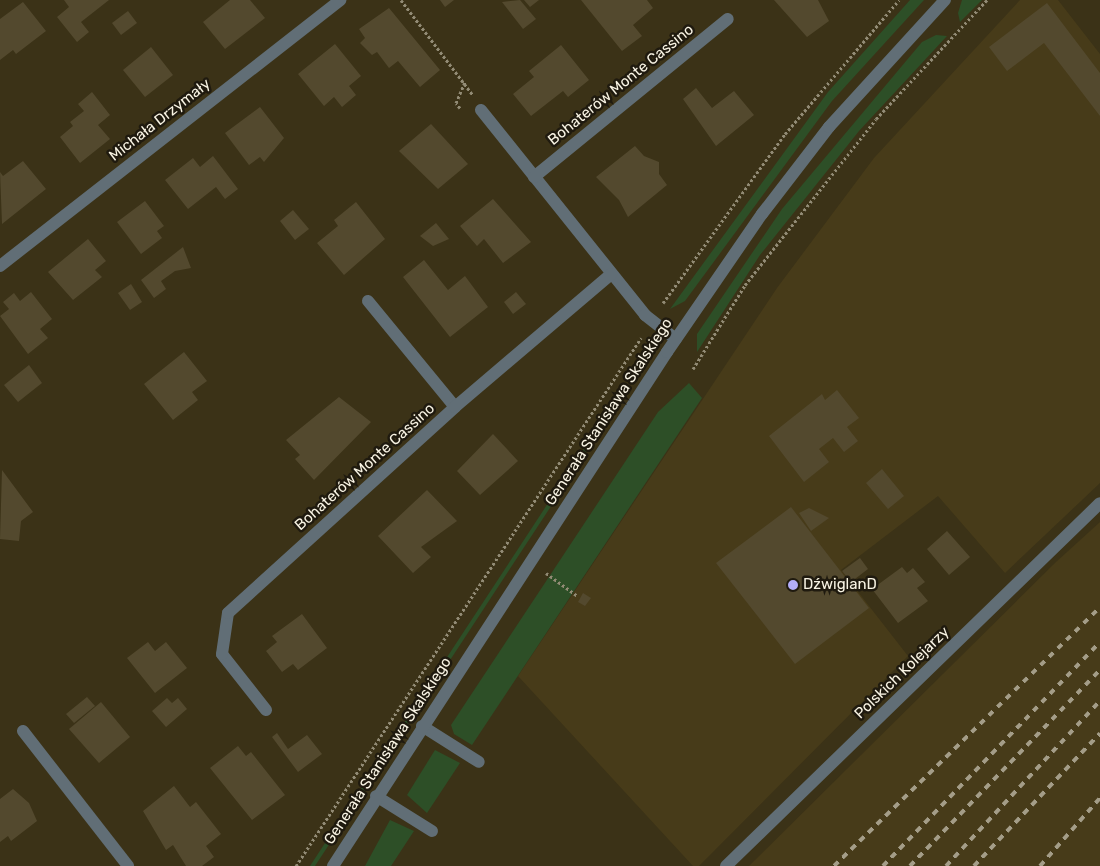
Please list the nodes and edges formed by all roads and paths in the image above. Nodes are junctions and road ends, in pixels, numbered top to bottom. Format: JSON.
{"nodes":[{"id":1,"x":340,"y":0,"type":"edge"},
{"id":2,"x":401,"y":0,"type":"edge"},
{"id":3,"x":899,"y":0,"type":"edge"},
{"id":4,"x":945,"y":0,"type":"edge"},
{"id":5,"x":986,"y":0,"type":"edge"},
{"id":6,"x":728,"y":19,"type":"dead end"},
{"id":7,"x":481,"y":110,"type":"joint"},
{"id":8,"x":534,"y":177,"type":"junction"},
{"id":9,"x":0,"y":266,"type":"edge"},
{"id":10,"x":611,"y":274,"type":"junction"},
{"id":11,"x":368,"y":302,"type":"dead end"},
{"id":12,"x":651,"y":320,"type":"junction"},
{"id":13,"x":676,"y":339,"type":"junction"},
{"id":14,"x":693,"y":369,"type":"dead end"},
{"id":15,"x":454,"y":407,"type":"junction"},
{"id":16,"x":1100,"y":503,"type":"edge"},
{"id":17,"x":542,"y":570,"type":"dead end"},
{"id":18,"x":578,"y":596,"type":"dead end"},
{"id":19,"x":266,"y":710,"type":"dead end"},
{"id":20,"x":422,"y":726,"type":"junction"},
{"id":21,"x":23,"y":731,"type":"dead end"},
{"id":22,"x":479,"y":762,"type":"dead end"},
{"id":23,"x":376,"y":796,"type":"junction"},
{"id":24,"x":432,"y":831,"type":"dead end"},
{"id":25,"x":128,"y":866,"type":"edge"},
{"id":26,"x":296,"y":866,"type":"edge"},
{"id":27,"x":333,"y":866,"type":"edge"},
{"id":28,"x":726,"y":866,"type":"edge"}],
"edges":[{"from":1,"to":9,"type":"street","name":"Michała Drzymały"},
{"from":2,"to":7,"type":"path"},
{"from":3,"to":12,"type":"path"},
{"from":4,"to":13,"type":"street","name":"Generała Stanisława Skalskiego"},
{"from":5,"to":14,"type":"path"},
{"from":6,"to":8,"type":"street","name":"Bohaterów Monte Cassino"},
{"from":7,"to":8,"type":"street"},
{"from":8,"to":10,"type":"street"},
{"from":10,"to":12,"type":"street"},
{"from":10,"to":15,"type":"street","name":"Bohaterów Monte Cassino"},
{"from":11,"to":15,"type":"street"},
{"from":12,"to":13,"type":"street"},
{"from":12,"to":26,"type":"path"},
{"from":13,"to":20,"type":"street","name":"Generała Stanisława Skalskiego"},
{"from":15,"to":19,"type":"street","name":"Bohaterów Monte Cassino"},
{"from":16,"to":28,"type":"street","name":"Polskich Kolejarzy"},
{"from":17,"to":18,"type":"path"},
{"from":20,"to":22,"type":"street"},
{"from":20,"to":23,"type":"street","name":"Generała Stanisława Skalskiego"},
{"from":21,"to":25,"type":"street"},
{"from":23,"to":24,"type":"street"},
{"from":23,"to":27,"type":"street","name":"Generała Stanisława Skalskiego"}]}
